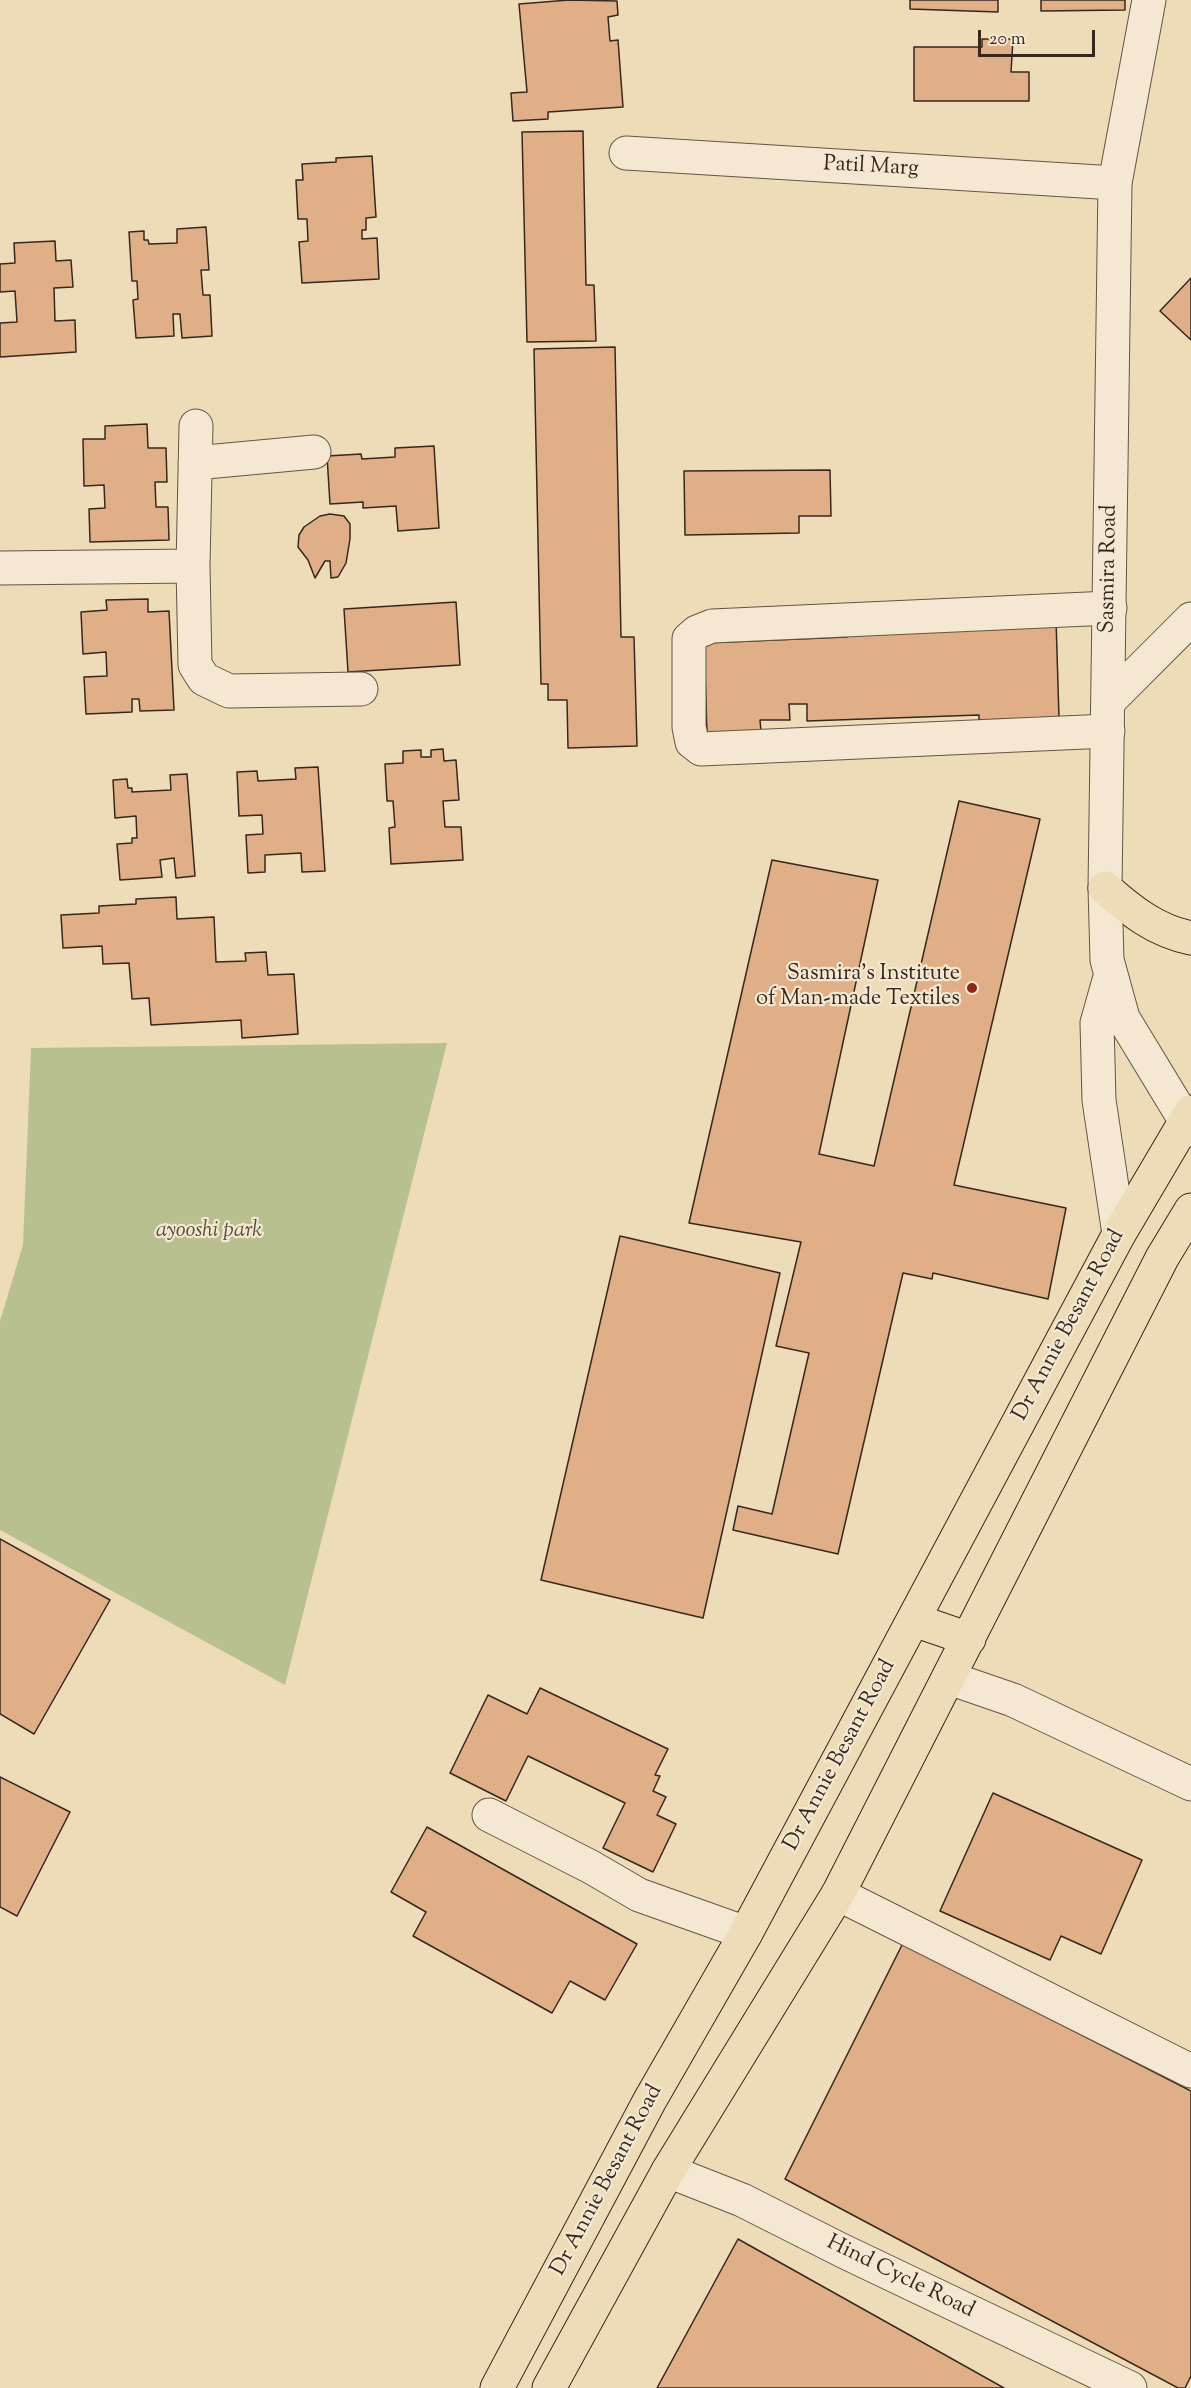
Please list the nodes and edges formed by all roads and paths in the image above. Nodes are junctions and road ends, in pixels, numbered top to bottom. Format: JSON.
{"nodes":[{"id":1,"x":1149,"y":0,"type":"edge"},
{"id":2,"x":626,"y":153,"type":"dead end"},
{"id":3,"x":1115,"y":183,"type":"junction"},
{"id":4,"x":196,"y":426,"type":"dead end"},
{"id":5,"x":314,"y":452,"type":"dead end"},
{"id":6,"x":195,"y":463,"type":"junction"},
{"id":7,"x":193,"y":566,"type":"junction"},
{"id":8,"x":0,"y":568,"type":"edge"},
{"id":9,"x":1110,"y":608,"type":"junction"},
{"id":10,"x":1191,"y":619,"type":"edge"},
{"id":11,"x":361,"y":689,"type":"dead end"},
{"id":12,"x":1108,"y":716,"type":"junction"},
{"id":13,"x":1105,"y":888,"type":"junction"},
{"id":14,"x":1191,"y":938,"type":"edge"},
{"id":15,"x":1110,"y":977,"type":"junction"},
{"id":16,"x":1189,"y":1122,"type":"edge"},
{"id":17,"x":1191,"y":1210,"type":"edge"},
{"id":18,"x":1119,"y":1234,"type":"junction"},
{"id":19,"x":914,"y":1620,"type":"junction"},
{"id":20,"x":969,"y":1639,"type":"junction"},
{"id":21,"x":949,"y":1678,"type":"junction"},
{"id":22,"x":1191,"y":1784,"type":"edge"},
{"id":23,"x":489,"y":1815,"type":"dead end"},
{"id":24,"x":838,"y":1894,"type":"junction"},
{"id":25,"x":746,"y":1933,"type":"junction"},
{"id":26,"x":1191,"y":2071,"type":"edge"},
{"id":27,"x":668,"y":2171,"type":"junction"},
{"id":28,"x":498,"y":2388,"type":"edge"},
{"id":29,"x":549,"y":2388,"type":"edge"},
{"id":30,"x":1130,"y":2388,"type":"edge"}],
"edges":[{"from":1,"to":3,"type":"street","name":"Sasmira Road"},
{"from":2,"to":3,"type":"street","name":"Patil Marg"},
{"from":3,"to":9,"type":"street","name":"Sasmira Road"},
{"from":4,"to":6,"type":"street"},
{"from":5,"to":6,"type":"street"},
{"from":6,"to":7,"type":"street"},
{"from":7,"to":8,"type":"street"},
{"from":7,"to":11,"type":"street"},
{"from":9,"to":12,"type":"street","name":"Sasmira Road"},
{"from":9,"to":12,"type":"street"},
{"from":10,"to":12,"type":"street"},
{"from":12,"to":13,"type":"street","name":"Sasmira Road"},
{"from":13,"to":14,"type":"main road"},
{"from":13,"to":15,"type":"street","name":"Sasmira Road"},
{"from":15,"to":16,"type":"street","name":"Sasmira Road"},
{"from":15,"to":18,"type":"street"},
{"from":16,"to":18,"type":"main road","name":"Dr Annie Besant Road"},
{"from":17,"to":20,"type":"main road","name":"Dr Annie Besant Road"},
{"from":18,"to":19,"type":"main road","name":"Dr Annie Besant Road"},
{"from":19,"to":20,"type":"main road"},
{"from":19,"to":25,"type":"main road","name":"Dr Annie Besant Road"},
{"from":20,"to":21,"type":"main road","name":"Dr Annie Besant Road"},
{"from":21,"to":22,"type":"street"},
{"from":21,"to":24,"type":"main road","name":"Dr Annie Besant Road"},
{"from":23,"to":25,"type":"street"},
{"from":24,"to":26,"type":"street"},
{"from":24,"to":27,"type":"main road","name":"Dr Annie Besant Road"},
{"from":25,"to":28,"type":"main road","name":"Dr Annie Besant Road"},
{"from":27,"to":29,"type":"main road","name":"Dr Annie Besant Road"},
{"from":27,"to":30,"type":"street","name":"Hind Cycle Road"}]}
